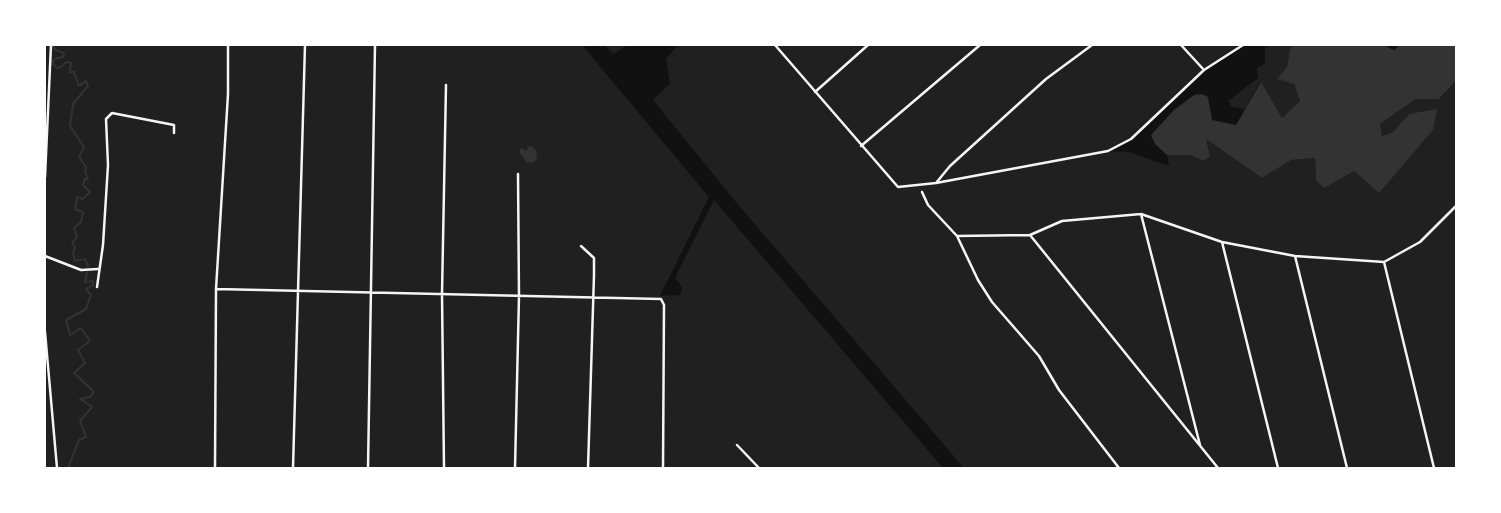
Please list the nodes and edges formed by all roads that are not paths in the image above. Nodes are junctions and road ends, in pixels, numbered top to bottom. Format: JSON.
{"nodes":[{"id":1,"x":51,"y":45,"type":"edge"},
{"id":2,"x":228,"y":45,"type":"edge"},
{"id":3,"x":305,"y":45,"type":"edge"},
{"id":4,"x":375,"y":45,"type":"edge"},
{"id":5,"x":775,"y":45,"type":"edge"},
{"id":6,"x":868,"y":45,"type":"edge"},
{"id":7,"x":980,"y":45,"type":"edge"},
{"id":8,"x":1092,"y":45,"type":"edge"},
{"id":9,"x":1181,"y":45,"type":"edge"},
{"id":10,"x":1243,"y":45,"type":"edge"},
{"id":11,"x":1204,"y":70,"type":"junction"},
{"id":12,"x":446,"y":85,"type":"dead end"},
{"id":13,"x":815,"y":92,"type":"junction"},
{"id":14,"x":174,"y":134,"type":"dead end"},
{"id":15,"x":861,"y":146,"type":"junction"},
{"id":16,"x":518,"y":174,"type":"dead end"},
{"id":17,"x":45,"y":177,"type":"edge"},
{"id":18,"x":936,"y":183,"type":"junction"},
{"id":19,"x":922,"y":192,"type":"dead end"},
{"id":20,"x":1456,"y":206,"type":"edge"},
{"id":21,"x":1141,"y":214,"type":"junction"},
{"id":22,"x":1030,"y":235,"type":"junction"},
{"id":23,"x":957,"y":236,"type":"junction"},
{"id":24,"x":1222,"y":242,"type":"junction"},
{"id":25,"x":581,"y":246,"type":"dead end"},
{"id":26,"x":45,"y":256,"type":"edge"},
{"id":27,"x":1295,"y":256,"type":"junction"},
{"id":28,"x":1384,"y":262,"type":"junction"},
{"id":29,"x":99,"y":269,"type":"junction"},
{"id":30,"x":97,"y":287,"type":"dead end"},
{"id":31,"x":216,"y":289,"type":"junction"},
{"id":32,"x":297,"y":290,"type":"junction"},
{"id":33,"x":370,"y":294,"type":"junction"},
{"id":34,"x":442,"y":294,"type":"junction"},
{"id":35,"x":519,"y":296,"type":"junction"},
{"id":36,"x":594,"y":296,"type":"junction"},
{"id":37,"x":45,"y":332,"type":"edge"},
{"id":38,"x":737,"y":445,"type":"dead end"},
{"id":39,"x":1200,"y":446,"type":"junction"},
{"id":40,"x":57,"y":468,"type":"edge"},
{"id":41,"x":215,"y":468,"type":"edge"},
{"id":42,"x":293,"y":468,"type":"edge"},
{"id":43,"x":368,"y":468,"type":"edge"},
{"id":44,"x":444,"y":468,"type":"edge"},
{"id":45,"x":516,"y":468,"type":"edge"},
{"id":46,"x":588,"y":468,"type":"edge"},
{"id":47,"x":663,"y":468,"type":"edge"},
{"id":48,"x":759,"y":468,"type":"edge"},
{"id":49,"x":1119,"y":468,"type":"edge"},
{"id":50,"x":1218,"y":468,"type":"edge"},
{"id":51,"x":1278,"y":468,"type":"edge"},
{"id":52,"x":1347,"y":468,"type":"edge"},
{"id":53,"x":1434,"y":468,"type":"edge"}],
"edges":[{"from":1,"to":17,"type":"street"},
{"from":2,"to":31,"type":"street"},
{"from":3,"to":32,"type":"street"},
{"from":4,"to":33,"type":"street"},
{"from":5,"to":13,"type":"street"},
{"from":6,"to":13,"type":"street"},
{"from":7,"to":15,"type":"street"},
{"from":8,"to":18,"type":"street"},
{"from":9,"to":11,"type":"street"},
{"from":10,"to":11,"type":"street"},
{"from":11,"to":18,"type":"street"},
{"from":12,"to":34,"type":"street"},
{"from":13,"to":15,"type":"street"},
{"from":14,"to":29,"type":"street"},
{"from":15,"to":18,"type":"street"},
{"from":16,"to":35,"type":"street"},
{"from":19,"to":23,"type":"street"},
{"from":20,"to":28,"type":"street"},
{"from":21,"to":22,"type":"street"},
{"from":21,"to":24,"type":"street"},
{"from":21,"to":39,"type":"street"},
{"from":22,"to":23,"type":"street"},
{"from":22,"to":39,"type":"street"},
{"from":23,"to":49,"type":"street"},
{"from":24,"to":27,"type":"street"},
{"from":24,"to":51,"type":"street"},
{"from":25,"to":36,"type":"street"},
{"from":26,"to":29,"type":"street"},
{"from":27,"to":28,"type":"street"},
{"from":27,"to":52,"type":"street"},
{"from":28,"to":53,"type":"street"},
{"from":29,"to":30,"type":"street"},
{"from":31,"to":32,"type":"street"},
{"from":31,"to":41,"type":"street"},
{"from":32,"to":33,"type":"street"},
{"from":32,"to":42,"type":"street"},
{"from":33,"to":34,"type":"street"},
{"from":33,"to":43,"type":"street"},
{"from":34,"to":35,"type":"street"},
{"from":34,"to":44,"type":"street"},
{"from":35,"to":36,"type":"street"},
{"from":35,"to":45,"type":"street"},
{"from":36,"to":46,"type":"street"},
{"from":36,"to":47,"type":"street"},
{"from":37,"to":40,"type":"street"},
{"from":38,"to":48,"type":"street"},
{"from":39,"to":50,"type":"street"}]}
